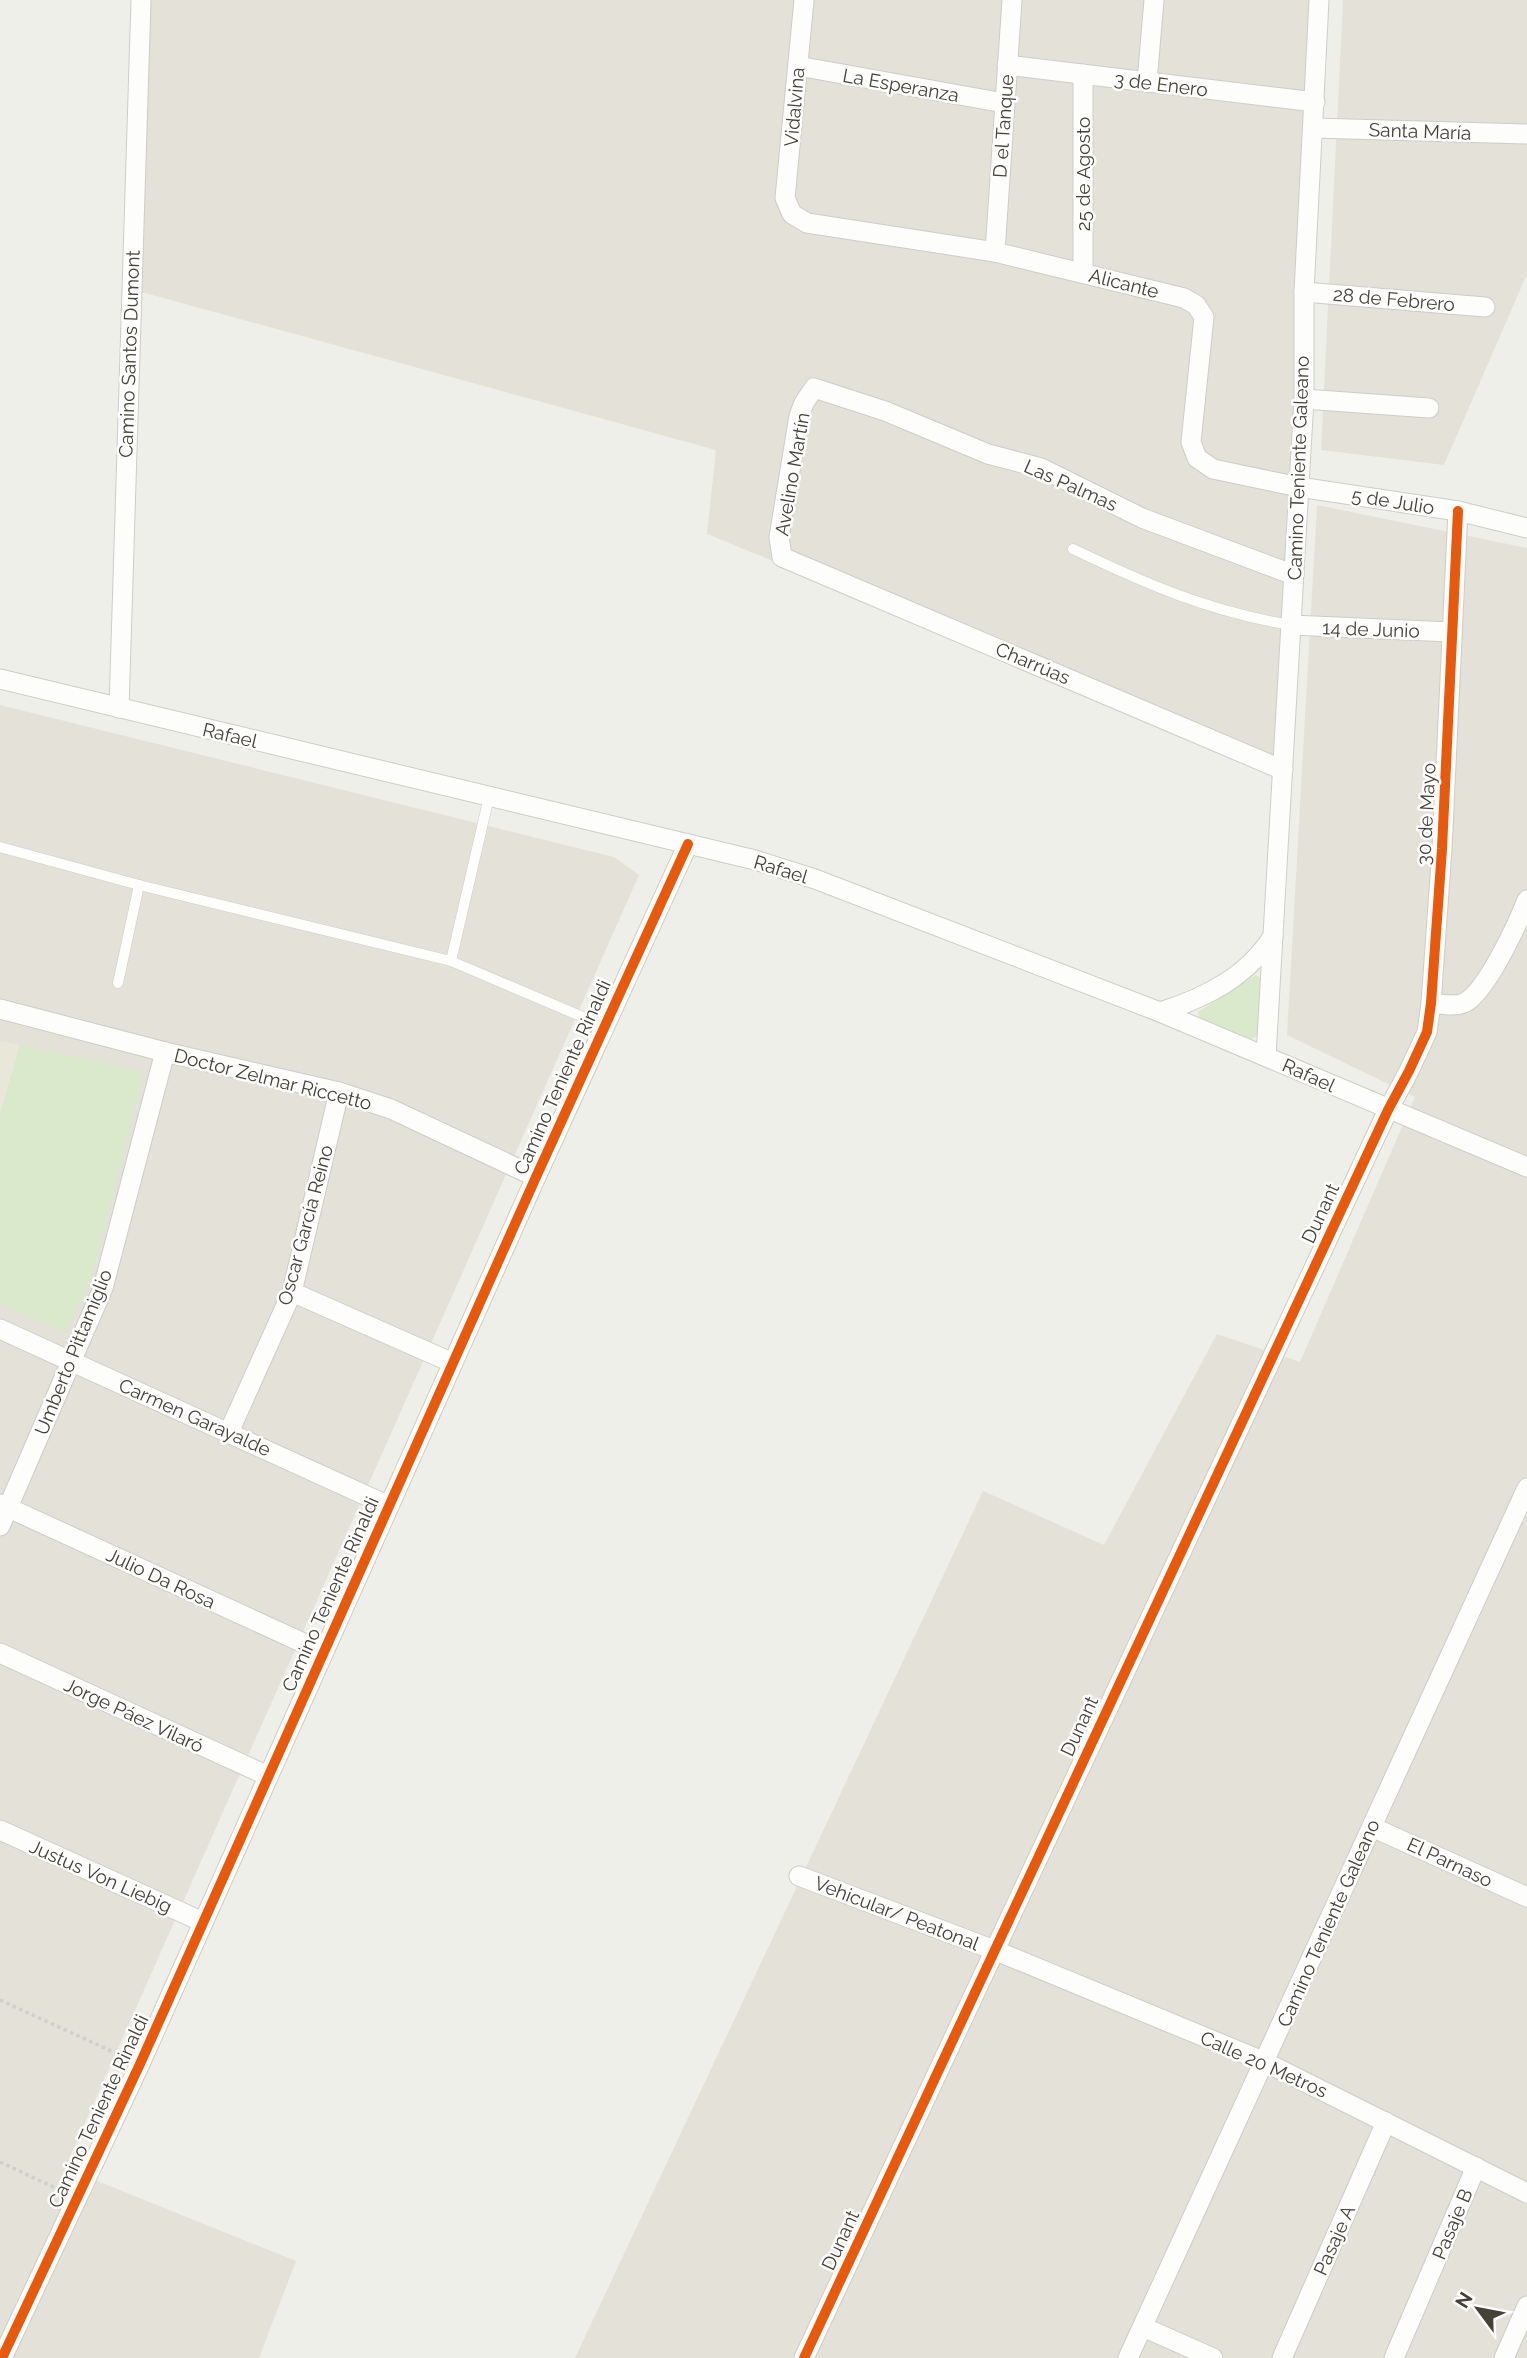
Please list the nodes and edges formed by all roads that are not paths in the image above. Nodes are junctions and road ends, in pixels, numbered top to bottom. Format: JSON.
{"nodes":[{"id":1,"x":141,"y":0,"type":"edge"},
{"id":2,"x":804,"y":0,"type":"edge"},
{"id":3,"x":1012,"y":0,"type":"edge"},
{"id":4,"x":1154,"y":0,"type":"edge"},
{"id":5,"x":1319,"y":0,"type":"edge"},
{"id":6,"x":1007,"y":65,"type":"junction"},
{"id":7,"x":798,"y":66,"type":"junction"},
{"id":8,"x":1083,"y":74,"type":"junction"},
{"id":9,"x":1147,"y":82,"type":"junction"},
{"id":10,"x":1315,"y":102,"type":"junction"},
{"id":11,"x":1004,"y":103,"type":"junction"},
{"id":12,"x":1314,"y":128,"type":"junction"},
{"id":13,"x":1527,"y":134,"type":"edge"},
{"id":14,"x":792,"y":214,"type":"joint"},
{"id":15,"x":995,"y":252,"type":"junction"},
{"id":16,"x":1083,"y":273,"type":"junction"},
{"id":17,"x":1304,"y":292,"type":"junction"},
{"id":18,"x":1485,"y":307,"type":"dead end"},
{"id":19,"x":811,"y":394,"type":"joint"},
{"id":20,"x":1304,"y":399,"type":"junction"},
{"id":21,"x":1429,"y":408,"type":"dead end"},
{"id":22,"x":1299,"y":487,"type":"junction"},
{"id":23,"x":1458,"y":511,"type":"junction"},
{"id":24,"x":1527,"y":528,"type":"edge"},
{"id":25,"x":1073,"y":549,"type":"dead end"},
{"id":26,"x":782,"y":557,"type":"joint"},
{"id":27,"x":1294,"y":575,"type":"junction"},
{"id":28,"x":1291,"y":625,"type":"junction"},
{"id":29,"x":1451,"y":632,"type":"junction"},
{"id":30,"x":0,"y":679,"type":"edge"},
{"id":31,"x":119,"y":708,"type":"junction"},
{"id":32,"x":1283,"y":770,"type":"junction"},
{"id":33,"x":489,"y":797,"type":"junction"},
{"id":34,"x":688,"y":844,"type":"junction"},
{"id":35,"x":0,"y":847,"type":"edge"},
{"id":36,"x":139,"y":885,"type":"junction"},
{"id":37,"x":1527,"y":900,"type":"edge"},
{"id":38,"x":1274,"y":935,"type":"junction"},
{"id":39,"x":451,"y":961,"type":"junction"},
{"id":40,"x":117,"y":983,"type":"dead end"},
{"id":41,"x":1431,"y":1003,"type":"junction"},
{"id":42,"x":0,"y":1009,"type":"edge"},
{"id":43,"x":1160,"y":1012,"type":"junction"},
{"id":44,"x":604,"y":1026,"type":"junction"},
{"id":45,"x":165,"y":1052,"type":"junction"},
{"id":46,"x":1266,"y":1056,"type":"junction"},
{"id":47,"x":339,"y":1092,"type":"junction"},
{"id":48,"x":1388,"y":1110,"type":"junction"},
{"id":49,"x":1527,"y":1167,"type":"edge"},
{"id":50,"x":536,"y":1177,"type":"junction"},
{"id":51,"x":292,"y":1292,"type":"junction"},
{"id":52,"x":0,"y":1329,"type":"edge"},
{"id":53,"x":72,"y":1362,"type":"junction"},
{"id":54,"x":453,"y":1363,"type":"junction"},
{"id":55,"x":229,"y":1432,"type":"junction"},
{"id":56,"x":1527,"y":1488,"type":"edge"},
{"id":57,"x":389,"y":1506,"type":"junction"},
{"id":58,"x":3,"y":1513,"type":"edge"},
{"id":59,"x":323,"y":1652,"type":"junction"},
{"id":60,"x":0,"y":1653,"type":"edge"},
{"id":61,"x":268,"y":1776,"type":"junction"},
{"id":62,"x":1373,"y":1827,"type":"junction"},
{"id":63,"x":0,"y":1830,"type":"edge"},
{"id":64,"x":799,"y":1876,"type":"dead end"},
{"id":65,"x":1527,"y":1897,"type":"edge"},
{"id":66,"x":203,"y":1922,"type":"junction"},
{"id":67,"x":994,"y":1950,"type":"junction"},
{"id":68,"x":1265,"y":2062,"type":"junction"},
{"id":69,"x":1386,"y":2122,"type":"junction"},
{"id":70,"x":1476,"y":2167,"type":"junction"},
{"id":71,"x":1527,"y":2193,"type":"edge"},
{"id":72,"x":1527,"y":2306,"type":"edge"},
{"id":73,"x":1143,"y":2327,"type":"junction"},
{"id":74,"x":2,"y":2354,"type":"edge"},
{"id":75,"x":804,"y":2358,"type":"edge"},
{"id":76,"x":1128,"y":2358,"type":"edge"},
{"id":77,"x":1213,"y":2358,"type":"edge"},
{"id":78,"x":1282,"y":2358,"type":"edge"},
{"id":79,"x":1394,"y":2358,"type":"edge"},
{"id":80,"x":1504,"y":2358,"type":"edge"}],
"edges":[{"from":1,"to":31,"type":"street","name":"Camino Santos Dumont"},
{"from":2,"to":7,"type":"street","name":"Vidalvina"},
{"from":3,"to":6,"type":"street","name":"D el Tanque"},
{"from":4,"to":9,"type":"street"},
{"from":5,"to":10,"type":"street","name":"Camino Teniente Galeano"},
{"from":6,"to":8,"type":"street","name":"3 de Enero"},
{"from":6,"to":11,"type":"street","name":"D el Tanque"},
{"from":7,"to":11,"type":"street","name":"La Esperanza"},
{"from":7,"to":14,"type":"street","name":"Vidalvina"},
{"from":8,"to":9,"type":"street","name":"3 de Enero"},
{"from":8,"to":16,"type":"street","name":"25 de Agosto"},
{"from":9,"to":10,"type":"street","name":"3 de Enero"},
{"from":10,"to":12,"type":"street","name":"Camino Teniente Galeano"},
{"from":11,"to":15,"type":"street","name":"D el Tanque"},
{"from":12,"to":13,"type":"street","name":"Santa María"},
{"from":12,"to":17,"type":"street","name":"Camino Teniente Galeano"},
{"from":14,"to":15,"type":"street","name":"Alicante"},
{"from":15,"to":16,"type":"street","name":"Alicante"},
{"from":16,"to":22,"type":"street","name":"Alicante"},
{"from":17,"to":18,"type":"street","name":"28 de Febrero"},
{"from":17,"to":20,"type":"street","name":"Camino Teniente Galeano"},
{"from":19,"to":26,"type":"street","name":"Avelino Martín"},
{"from":19,"to":27,"type":"street","name":"Las Palmas"},
{"from":20,"to":21,"type":"street"},
{"from":20,"to":22,"type":"street","name":"Camino Teniente Galeano"},
{"from":22,"to":23,"type":"street","name":"5 de Julio"},
{"from":22,"to":27,"type":"street","name":"Camino Teniente Galeano"},
{"from":23,"to":24,"type":"street","name":"5 de Julio"},
{"from":23,"to":29,"type":"street","name":"30 de Mayo"},
{"from":25,"to":28,"type":"lane"},
{"from":26,"to":32,"type":"street","name":"Charrúas"},
{"from":27,"to":28,"type":"street","name":"Camino Teniente Galeano"},
{"from":28,"to":29,"type":"street","name":"14 de Junio"},
{"from":28,"to":32,"type":"street","name":"Camino Teniente Galeano"},
{"from":29,"to":41,"type":"street","name":"30 de Mayo"},
{"from":30,"to":31,"type":"street","name":"Rafael"},
{"from":31,"to":33,"type":"street","name":"Rafael"},
{"from":32,"to":38,"type":"street","name":"Camino Teniente Galeano"},
{"from":33,"to":34,"type":"street","name":"Rafael"},
{"from":33,"to":39,"type":"lane"},
{"from":34,"to":43,"type":"street","name":"Rafael"},
{"from":34,"to":44,"type":"street","name":"Camino Teniente Rinaldi"},
{"from":35,"to":36,"type":"lane"},
{"from":36,"to":39,"type":"lane"},
{"from":36,"to":40,"type":"lane"},
{"from":37,"to":41,"type":"street"},
{"from":38,"to":43,"type":"street"},
{"from":38,"to":46,"type":"street","name":"Camino Teniente Galeano"},
{"from":39,"to":44,"type":"lane"},
{"from":41,"to":48,"type":"street","name":"30 de Mayo"},
{"from":42,"to":45,"type":"street","name":"Doctor Zelmar Riccetto"},
{"from":43,"to":46,"type":"street","name":"Rafael"},
{"from":44,"to":50,"type":"street","name":"Camino Teniente Rinaldi"},
{"from":45,"to":47,"type":"street","name":"Doctor Zelmar Riccetto"},
{"from":45,"to":53,"type":"street","name":"Umberto Pittamiglio"},
{"from":46,"to":48,"type":"street","name":"Rafael"},
{"from":47,"to":50,"type":"street","name":"Doctor Zelmar Riccetto"},
{"from":47,"to":51,"type":"street","name":"Oscar García Reino"},
{"from":48,"to":49,"type":"street","name":"Rafael"},
{"from":48,"to":67,"type":"street","name":"Dunant"},
{"from":50,"to":54,"type":"street","name":"Camino Teniente Rinaldi"},
{"from":51,"to":54,"type":"street"},
{"from":51,"to":55,"type":"street","name":"Oscar García Reino"},
{"from":52,"to":53,"type":"street","name":"Carmen Garayalde"},
{"from":53,"to":55,"type":"street","name":"Carmen Garayalde"},
{"from":53,"to":58,"type":"street","name":"Umberto Pittamiglio"},
{"from":54,"to":57,"type":"street","name":"Camino Teniente Rinaldi"},
{"from":55,"to":57,"type":"street","name":"Carmen Garayalde"},
{"from":56,"to":62,"type":"street","name":"Camino Teniente Galeano"},
{"from":57,"to":59,"type":"street","name":"Camino Teniente Rinaldi"},
{"from":58,"to":59,"type":"street","name":"Julio Da Rosa"},
{"from":59,"to":61,"type":"street","name":"Camino Teniente Rinaldi"},
{"from":60,"to":61,"type":"street","name":"Jorge Páez Vilaró"},
{"from":61,"to":66,"type":"street","name":"Camino Teniente Rinaldi"},
{"from":62,"to":65,"type":"street","name":"El Parnaso"},
{"from":62,"to":68,"type":"street","name":"Camino Teniente Galeano"},
{"from":63,"to":66,"type":"street","name":"Justus Von Liebig"},
{"from":64,"to":67,"type":"street","name":"Vehicular/ Peatonal"},
{"from":66,"to":74,"type":"street","name":"Camino Teniente Rinaldi"},
{"from":67,"to":68,"type":"street","name":"Calle 20 Metros"},
{"from":67,"to":75,"type":"street","name":"Dunant"},
{"from":68,"to":69,"type":"street","name":"Calle 20 Metros"},
{"from":68,"to":73,"type":"street","name":"Camino Teniente Galeano"},
{"from":69,"to":70,"type":"street","name":"Calle 20 Metros"},
{"from":69,"to":78,"type":"street","name":"Pasaje A"},
{"from":70,"to":71,"type":"street","name":"Calle 20 Metros"},
{"from":70,"to":79,"type":"street","name":"Pasaje B"},
{"from":72,"to":80,"type":"street"},
{"from":73,"to":76,"type":"street","name":"Camino Teniente Galeano"},
{"from":73,"to":77,"type":"street"}]}
